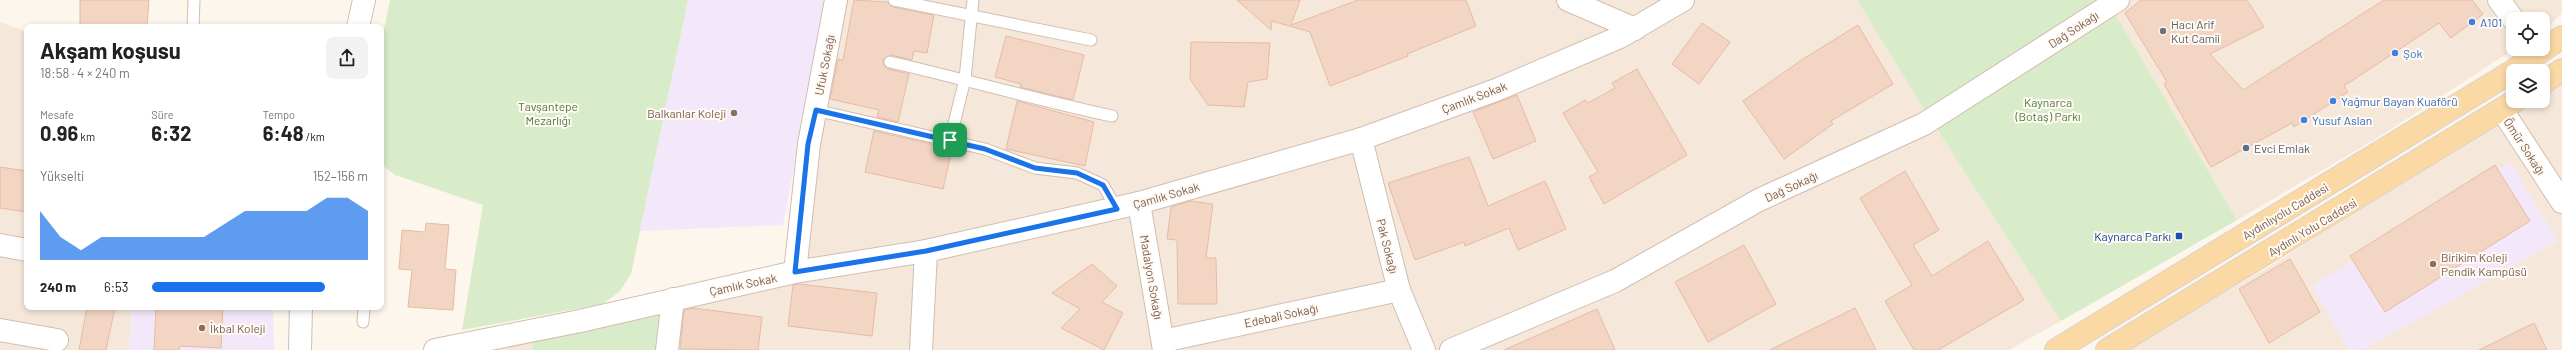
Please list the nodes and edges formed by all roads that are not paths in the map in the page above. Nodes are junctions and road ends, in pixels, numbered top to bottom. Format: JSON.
{"nodes":[{"id":1,"x":194,"y":0,"type":"edge"},
{"id":2,"x":364,"y":0,"type":"edge"},
{"id":3,"x":836,"y":0,"type":"edge"},
{"id":4,"x":894,"y":0,"type":"edge"},
{"id":5,"x":973,"y":0,"type":"edge"},
{"id":6,"x":1568,"y":0,"type":"edge"},
{"id":7,"x":1683,"y":0,"type":"edge"},
{"id":8,"x":2118,"y":0,"type":"edge"},
{"id":9,"x":2499,"y":0,"type":"edge"},
{"id":10,"x":2508,"y":12,"type":"edge"},
{"id":11,"x":971,"y":16,"type":"junction"},
{"id":12,"x":193,"y":24,"type":"edge"},
{"id":13,"x":359,"y":24,"type":"edge"},
{"id":14,"x":1635,"y":29,"type":"junction"},
{"id":15,"x":2562,"y":37,"type":"edge"},
{"id":16,"x":1091,"y":40,"type":"dead end"},
{"id":17,"x":2550,"y":44,"type":"edge"},
{"id":18,"x":2533,"y":56,"type":"edge"},
{"id":19,"x":890,"y":62,"type":"dead end"},
{"id":20,"x":2522,"y":64,"type":"edge"},
{"id":21,"x":2562,"y":70,"type":"edge"},
{"id":22,"x":2506,"y":75,"type":"edge"},
{"id":23,"x":2550,"y":78,"type":"edge"},
{"id":24,"x":965,"y":79,"type":"junction"},
{"id":25,"x":2506,"y":107,"type":"edge"},
{"id":26,"x":2509,"y":108,"type":"edge"},
{"id":27,"x":816,"y":110,"type":"junction"},
{"id":28,"x":1112,"y":116,"type":"dead end"},
{"id":29,"x":1361,"y":139,"type":"junction"},
{"id":30,"x":950,"y":140,"type":"junction"},
{"id":31,"x":2562,"y":202,"type":"edge"},
{"id":32,"x":1140,"y":203,"type":"junction"},
{"id":33,"x":1117,"y":209,"type":"junction"},
{"id":34,"x":0,"y":245,"type":"edge"},
{"id":35,"x":24,"y":249,"type":"edge"},
{"id":36,"x":926,"y":251,"type":"junction"},
{"id":37,"x":795,"y":272,"type":"junction"},
{"id":38,"x":1399,"y":290,"type":"junction"},
{"id":39,"x":673,"y":299,"type":"junction"},
{"id":40,"x":301,"y":310,"type":"edge"},
{"id":41,"x":364,"y":310,"type":"edge"},
{"id":42,"x":363,"y":322,"type":"dead end"},
{"id":43,"x":0,"y":330,"type":"edge"},
{"id":44,"x":57,"y":340,"type":"dead end"},
{"id":45,"x":1164,"y":345,"type":"edge"},
{"id":46,"x":300,"y":350,"type":"edge"},
{"id":47,"x":435,"y":350,"type":"edge"},
{"id":48,"x":667,"y":350,"type":"edge"},
{"id":49,"x":921,"y":350,"type":"edge"},
{"id":50,"x":1424,"y":350,"type":"edge"},
{"id":51,"x":1451,"y":350,"type":"edge"},
{"id":52,"x":2056,"y":350,"type":"edge"},
{"id":53,"x":2107,"y":350,"type":"edge"}],
"edges":[{"from":1,"to":12,"type":"lane"},
{"from":2,"to":13,"type":"street"},
{"from":3,"to":27,"type":"street","name":"Ufuk Sokağı"},
{"from":4,"to":11,"type":"lane"},
{"from":5,"to":11,"type":"lane"},
{"from":6,"to":14,"type":"street"},
{"from":7,"to":14,"type":"street","name":"Çamlık Sokak"},
{"from":8,"to":51,"type":"street","name":"Dağ Sokağı"},
{"from":9,"to":10,"type":"street"},
{"from":11,"to":16,"type":"lane"},
{"from":11,"to":24,"type":"lane"},
{"from":14,"to":29,"type":"street","name":"Çamlık Sokak"},
{"from":15,"to":17,"type":"main road","name":"Aydınlıyolu Caddesi"},
{"from":18,"to":20,"type":"main road","name":"Aydınlıyolu Caddesi"},
{"from":19,"to":24,"type":"lane"},
{"from":21,"to":23,"type":"main road"},
{"from":22,"to":52,"type":"main road","name":"Aydınlıyolu Caddesi"},
{"from":24,"to":28,"type":"lane"},
{"from":24,"to":30,"type":"lane"},
{"from":25,"to":53,"type":"main road","name":"Aydınlı Yolu Caddesi"},
{"from":26,"to":31,"type":"street","name":"Ömür Sokağı"},
{"from":27,"to":30,"type":"lane"},
{"from":27,"to":37,"type":"street","name":"Ufuk Sokağı"},
{"from":29,"to":32,"type":"street","name":"Çamlık Sokak"},
{"from":29,"to":38,"type":"street","name":"Pak Sokağı"},
{"from":30,"to":33,"type":"lane"},
{"from":32,"to":33,"type":"street","name":"Çamlık Sokak"},
{"from":32,"to":45,"type":"street","name":"Madalyon Sokağı"},
{"from":33,"to":36,"type":"street","name":"Çamlık Sokak"},
{"from":34,"to":35,"type":"street"},
{"from":36,"to":37,"type":"street","name":"Çamlık Sokak"},
{"from":36,"to":49,"type":"street"},
{"from":37,"to":39,"type":"street","name":"Çamlık Sokak"},
{"from":38,"to":45,"type":"street","name":"Edebali Sokağı"},
{"from":38,"to":50,"type":"street","name":"Pak Sokağı"},
{"from":39,"to":47,"type":"street","name":"Çamlık Sokak"},
{"from":39,"to":48,"type":"street"},
{"from":40,"to":46,"type":"street"},
{"from":41,"to":42,"type":"lane"},
{"from":43,"to":44,"type":"street"}]}
